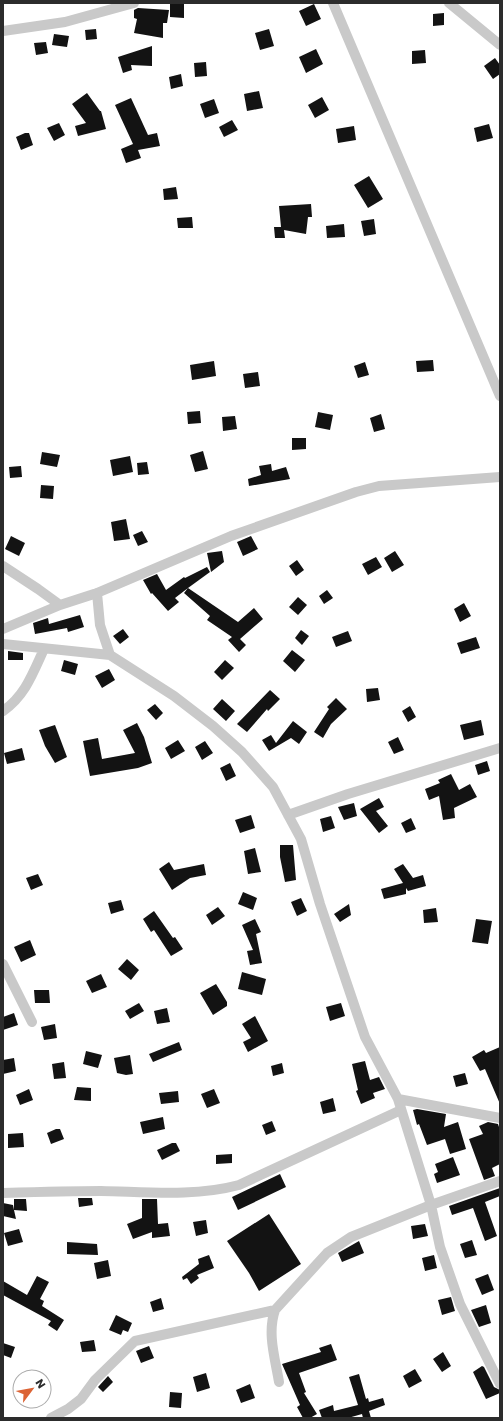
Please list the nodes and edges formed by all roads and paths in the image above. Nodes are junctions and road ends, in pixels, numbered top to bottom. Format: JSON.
{"nodes":[{"id":1,"x":134,"y":3,"type":"edge"},
{"id":2,"x":333,"y":3,"type":"edge"},
{"id":3,"x":449,"y":3,"type":"edge"},
{"id":4,"x":3,"y":31,"type":"edge"},
{"id":5,"x":500,"y":45,"type":"edge"},
{"id":6,"x":500,"y":396,"type":"edge"},
{"id":7,"x":500,"y":477,"type":"edge"},
{"id":8,"x":3,"y":566,"type":"edge"},
{"id":9,"x":97,"y":592,"type":"junction"},
{"id":10,"x":60,"y":605,"type":"junction"},
{"id":11,"x":3,"y":629,"type":"edge"},
{"id":12,"x":3,"y":644,"type":"edge"},
{"id":13,"x":44,"y":649,"type":"junction"},
{"id":14,"x":110,"y":655,"type":"junction"},
{"id":15,"x":3,"y":711,"type":"edge"},
{"id":16,"x":500,"y":748,"type":"edge"},
{"id":17,"x":288,"y":814,"type":"junction"},
{"id":18,"x":3,"y":964,"type":"edge"},
{"id":19,"x":32,"y":1022,"type":"dead end"},
{"id":20,"x":398,"y":1099,"type":"junction"},
{"id":21,"x":401,"y":1110,"type":"junction"},
{"id":22,"x":500,"y":1118,"type":"edge"},
{"id":23,"x":500,"y":1181,"type":"edge"},
{"id":24,"x":3,"y":1193,"type":"edge"},
{"id":25,"x":431,"y":1204,"type":"junction"},
{"id":26,"x":275,"y":1310,"type":"junction"},
{"id":27,"x":279,"y":1382,"type":"dead end"},
{"id":28,"x":500,"y":1384,"type":"edge"},
{"id":29,"x":51,"y":1418,"type":"edge"}],
"edges":[{"from":1,"to":4,"type":"street"},
{"from":2,"to":6,"type":"street"},
{"from":3,"to":5,"type":"street"},
{"from":7,"to":9,"type":"street"},
{"from":8,"to":10,"type":"street"},
{"from":9,"to":10,"type":"street"},
{"from":9,"to":14,"type":"street"},
{"from":10,"to":11,"type":"street"},
{"from":12,"to":13,"type":"street"},
{"from":13,"to":14,"type":"street"},
{"from":13,"to":15,"type":"street"},
{"from":14,"to":17,"type":"street"},
{"from":16,"to":17,"type":"street"},
{"from":17,"to":20,"type":"street"},
{"from":18,"to":19,"type":"street"},
{"from":20,"to":21,"type":"street"},
{"from":20,"to":22,"type":"street"},
{"from":21,"to":24,"type":"street"},
{"from":21,"to":25,"type":"street"},
{"from":23,"to":25,"type":"street"},
{"from":25,"to":26,"type":"street"},
{"from":25,"to":28,"type":"street"},
{"from":26,"to":27,"type":"street"},
{"from":26,"to":29,"type":"street"}]}
